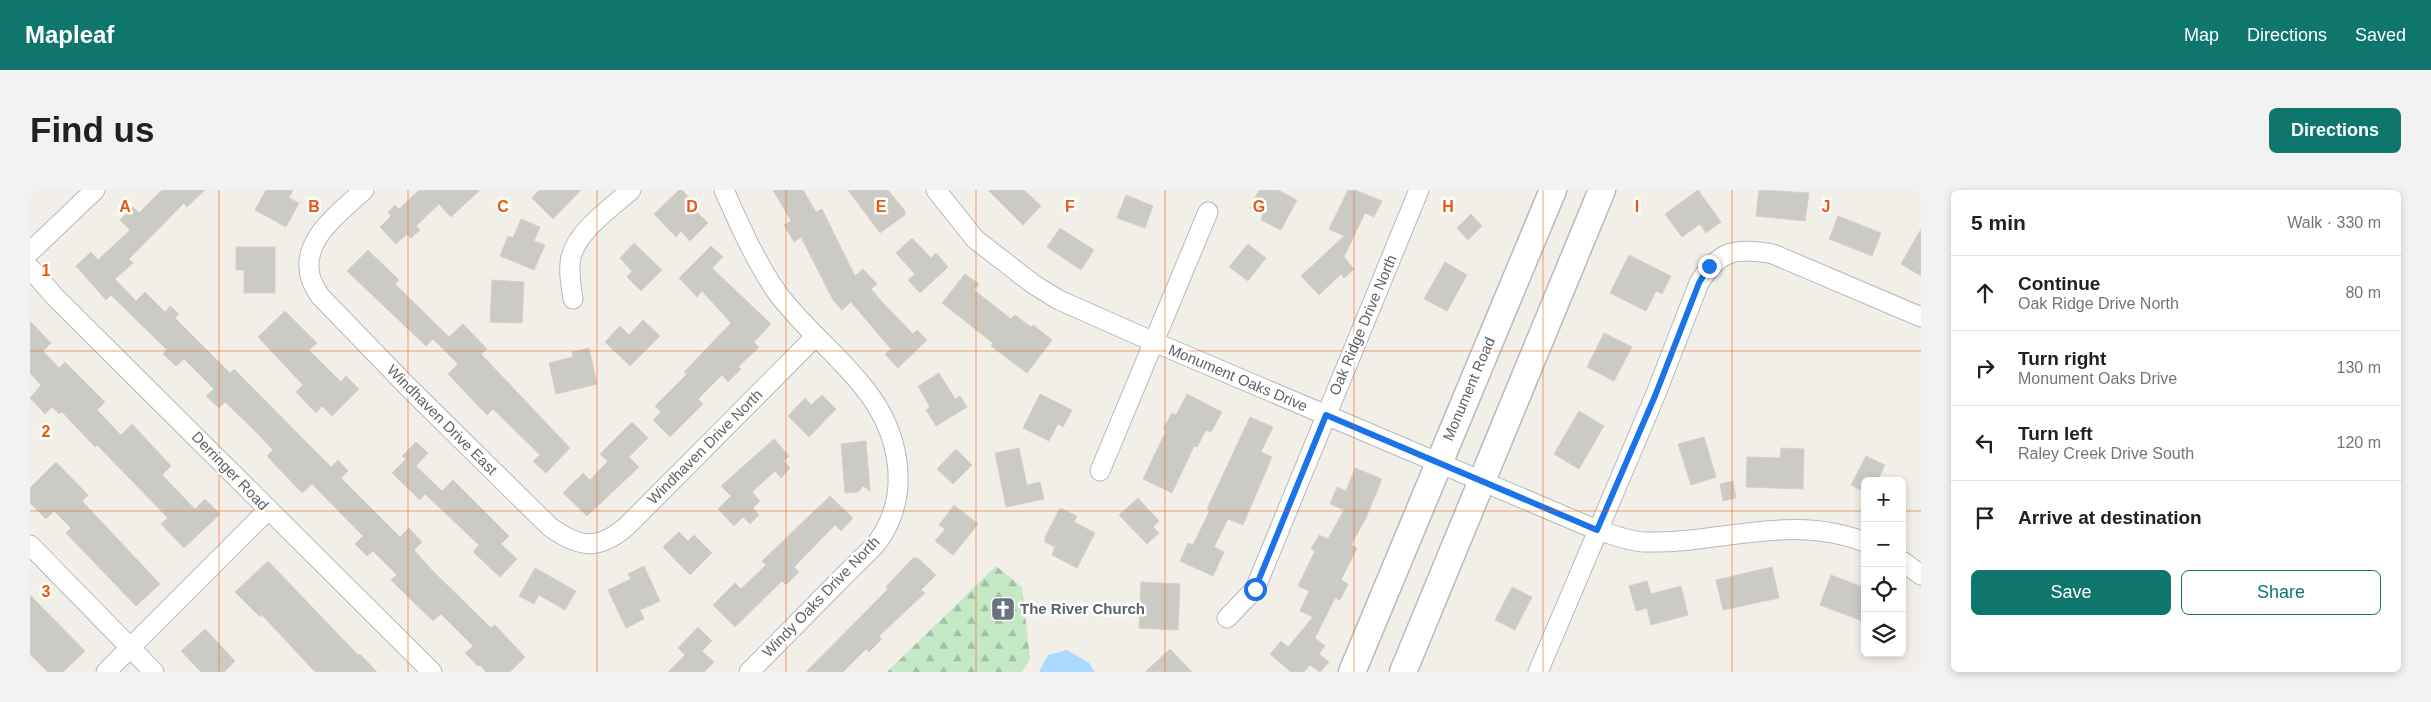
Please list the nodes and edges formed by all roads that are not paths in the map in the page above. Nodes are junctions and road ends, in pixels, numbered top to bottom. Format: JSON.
{"nodes":[{"id":1,"x":95,"y":190,"type":"edge"},
{"id":2,"x":364,"y":190,"type":"edge"},
{"id":3,"x":630,"y":190,"type":"edge"},
{"id":4,"x":724,"y":190,"type":"edge"},
{"id":5,"x":936,"y":190,"type":"edge"},
{"id":6,"x":1419,"y":190,"type":"edge"},
{"id":7,"x":1553,"y":190,"type":"edge"},
{"id":8,"x":1602,"y":190,"type":"edge"},
{"id":9,"x":1208,"y":212,"type":"dead end"},
{"id":10,"x":30,"y":252,"type":"edge"},
{"id":11,"x":30,"y":268,"type":"edge"},
{"id":12,"x":573,"y":300,"type":"dead end"},
{"id":13,"x":1921,"y":317,"type":"edge"},
{"id":14,"x":815,"y":337,"type":"junction"},
{"id":15,"x":1154,"y":342,"type":"junction"},
{"id":16,"x":1326,"y":415,"type":"junction"},
{"id":17,"x":1439,"y":462,"type":"junction"},
{"id":18,"x":1100,"y":471,"type":"dead end"},
{"id":19,"x":1483,"y":481,"type":"junction"},
{"id":20,"x":268,"y":510,"type":"junction"},
{"id":21,"x":1597,"y":530,"type":"junction"},
{"id":22,"x":1861,"y":541,"type":"edge"},
{"id":23,"x":588,"y":543,"type":"joint"},
{"id":24,"x":30,"y":545,"type":"edge"},
{"id":25,"x":1906,"y":564,"type":"edge"},
{"id":26,"x":1921,"y":575,"type":"edge"},
{"id":27,"x":1227,"y":618,"type":"dead end"},
{"id":28,"x":131,"y":647,"type":"junction"},
{"id":29,"x":106,"y":672,"type":"edge"},
{"id":30,"x":154,"y":672,"type":"edge"},
{"id":31,"x":432,"y":672,"type":"edge"},
{"id":32,"x":749,"y":672,"type":"edge"},
{"id":33,"x":1352,"y":672,"type":"edge"},
{"id":34,"x":1403,"y":672,"type":"edge"},
{"id":35,"x":1538,"y":672,"type":"edge"}],
"edges":[{"from":1,"to":10,"type":"street"},
{"from":2,"to":23,"type":"street","name":"Windhaven Drive East"},
{"from":3,"to":12,"type":"street"},
{"from":4,"to":14,"type":"street","name":"Windy Oaks Drive North"},
{"from":5,"to":15,"type":"street","name":"Monument Oaks Drive"},
{"from":6,"to":16,"type":"street","name":"Oak Ridge Drive North"},
{"from":7,"to":17,"type":"main road","name":"Monument Road"},
{"from":8,"to":19,"type":"main road"},
{"from":9,"to":15,"type":"street"},
{"from":11,"to":20,"type":"street","name":"Derringer Road"},
{"from":13,"to":21,"type":"street"},
{"from":14,"to":23,"type":"street","name":"Windhaven Drive North"},
{"from":14,"to":32,"type":"street","name":"Windy Oaks Drive North"},
{"from":15,"to":16,"type":"street","name":"Monument Oaks Drive"},
{"from":15,"to":18,"type":"street"},
{"from":16,"to":17,"type":"street","name":"Monument Oaks Drive"},
{"from":16,"to":27,"type":"street","name":"Oak Ridge Drive North"},
{"from":17,"to":19,"type":"street","name":"Monument Oaks Drive"},
{"from":17,"to":33,"type":"main road","name":"Monument Road"},
{"from":19,"to":21,"type":"street","name":"Monument Oaks Drive"},
{"from":19,"to":34,"type":"main road"},
{"from":20,"to":28,"type":"street"},
{"from":20,"to":31,"type":"street","name":"Derringer Road"},
{"from":21,"to":22,"type":"street","name":"Monument Oaks Drive"},
{"from":21,"to":35,"type":"street"},
{"from":24,"to":28,"type":"street"},
{"from":25,"to":26,"type":"street"},
{"from":28,"to":29,"type":"street"},
{"from":28,"to":30,"type":"street"}]}
